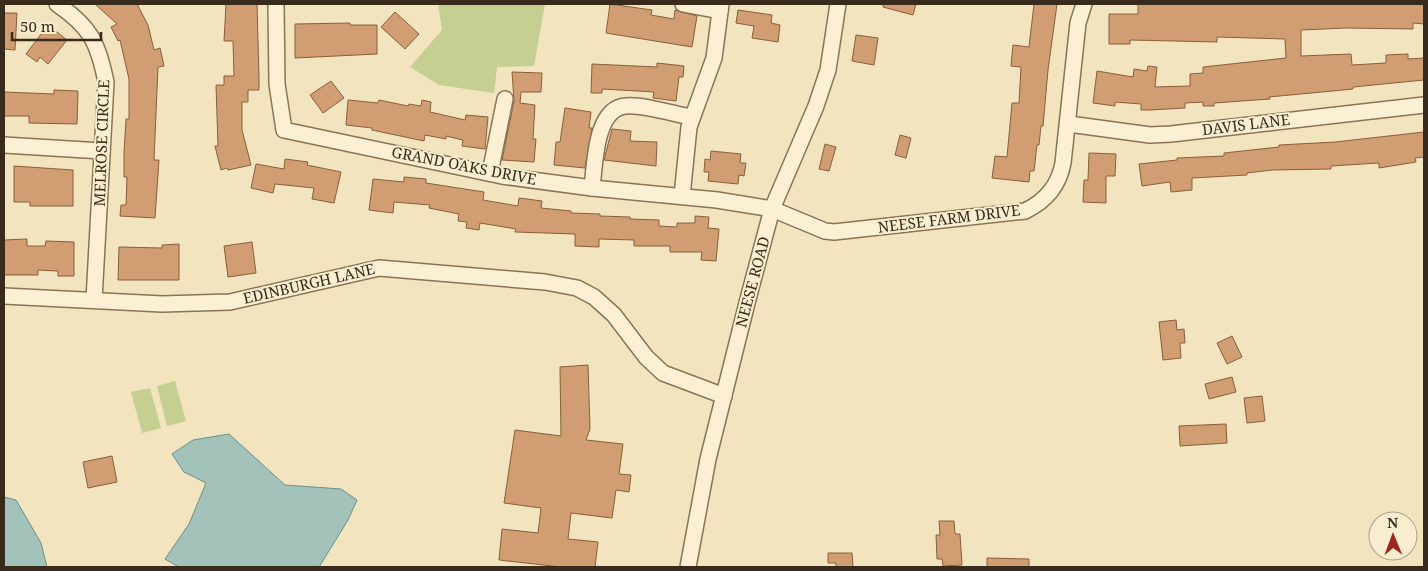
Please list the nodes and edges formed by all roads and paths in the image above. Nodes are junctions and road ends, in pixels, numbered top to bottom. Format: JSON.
{"nodes":[{"id":1,"x":57,"y":4,"type":"edge"},
{"id":2,"x":276,"y":4,"type":"edge"},
{"id":3,"x":683,"y":4,"type":"edge"},
{"id":4,"x":838,"y":4,"type":"edge"},
{"id":5,"x":1084,"y":4,"type":"edge"},
{"id":6,"x":721,"y":7,"type":"edge"},
{"id":7,"x":506,"y":100,"type":"dead end"},
{"id":8,"x":1424,"y":105,"type":"edge"},
{"id":9,"x":691,"y":117,"type":"junction"},
{"id":10,"x":1069,"y":124,"type":"junction"},
{"id":11,"x":4,"y":145,"type":"edge"},
{"id":12,"x":102,"y":151,"type":"junction"},
{"id":13,"x":490,"y":173,"type":"junction"},
{"id":14,"x":592,"y":188,"type":"junction"},
{"id":15,"x":682,"y":196,"type":"junction"},
{"id":16,"x":772,"y":209,"type":"junction"},
{"id":17,"x":4,"y":296,"type":"edge"},
{"id":18,"x":94,"y":300,"type":"junction"},
{"id":19,"x":724,"y":396,"type":"junction"},
{"id":20,"x":688,"y":567,"type":"edge"}],
"edges":[{"from":1,"to":12,"type":"street","name":"MELROSE CIRCLE"},
{"from":2,"to":13,"type":"street","name":"GRAND OAKS DRIVE"},
{"from":3,"to":6,"type":"street"},
{"from":4,"to":16,"type":"street","name":"NEESE ROAD"},
{"from":5,"to":10,"type":"street","name":"NEESE FARM DRIVE"},
{"from":6,"to":9,"type":"street"},
{"from":7,"to":13,"type":"street"},
{"from":8,"to":10,"type":"street","name":"DAVIS LANE"},
{"from":9,"to":14,"type":"street"},
{"from":9,"to":15,"type":"street"},
{"from":10,"to":16,"type":"street","name":"NEESE FARM DRIVE"},
{"from":11,"to":12,"type":"street"},
{"from":12,"to":18,"type":"street","name":"MELROSE CIRCLE"},
{"from":13,"to":14,"type":"street","name":"GRAND OAKS DRIVE"},
{"from":14,"to":15,"type":"street","name":"GRAND OAKS DRIVE"},
{"from":15,"to":16,"type":"street","name":"GRAND OAKS DRIVE"},
{"from":16,"to":19,"type":"street","name":"NEESE ROAD"},
{"from":17,"to":18,"type":"street","name":"EDINBURGH LANE"},
{"from":18,"to":19,"type":"street","name":"EDINBURGH LANE"},
{"from":19,"to":20,"type":"street","name":"NEESE ROAD"}]}
